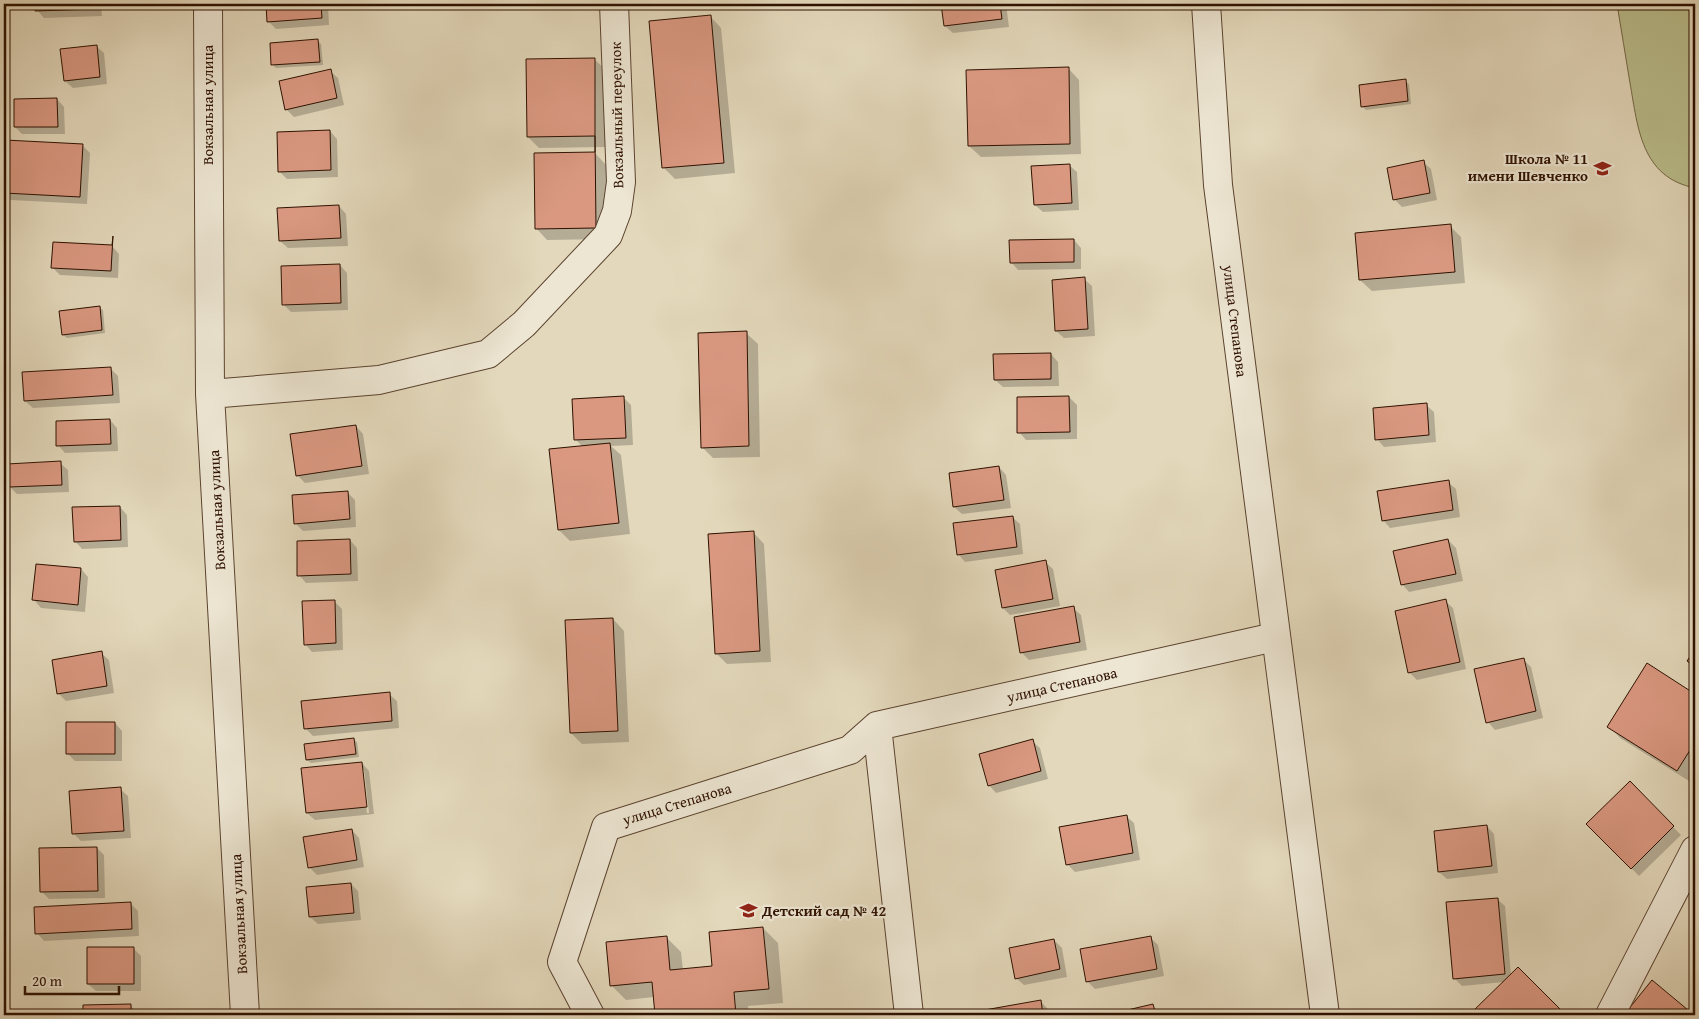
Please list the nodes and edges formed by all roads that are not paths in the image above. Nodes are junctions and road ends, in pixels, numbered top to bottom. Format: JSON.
{"nodes":[{"id":1,"x":208,"y":4,"type":"edge"},
{"id":2,"x":614,"y":4,"type":"edge"},
{"id":3,"x":1206,"y":4,"type":"edge"},
{"id":4,"x":210,"y":394,"type":"junction"},
{"id":5,"x":1275,"y":638,"type":"junction"},
{"id":6,"x":877,"y":726,"type":"junction"},
{"id":7,"x":1695,"y":850,"type":"edge"},
{"id":8,"x":245,"y":1015,"type":"edge"},
{"id":9,"x":590,"y":1015,"type":"edge"},
{"id":10,"x":909,"y":1015,"type":"edge"},
{"id":11,"x":1325,"y":1015,"type":"edge"},
{"id":12,"x":1610,"y":1015,"type":"edge"}],
"edges":[{"from":1,"to":4,"type":"street","name":"Вокзальная улица"},
{"from":2,"to":4,"type":"street","name":"Вокзальный переулок"},
{"from":3,"to":5,"type":"street","name":"улица Степанова"},
{"from":4,"to":8,"type":"street","name":"Вокзальная улица"},
{"from":5,"to":6,"type":"street","name":"улица Степанова"},
{"from":5,"to":11,"type":"street","name":"улица Степанова"},
{"from":6,"to":9,"type":"street","name":"улица Степанова"},
{"from":6,"to":10,"type":"street"},
{"from":7,"to":12,"type":"street"}]}
